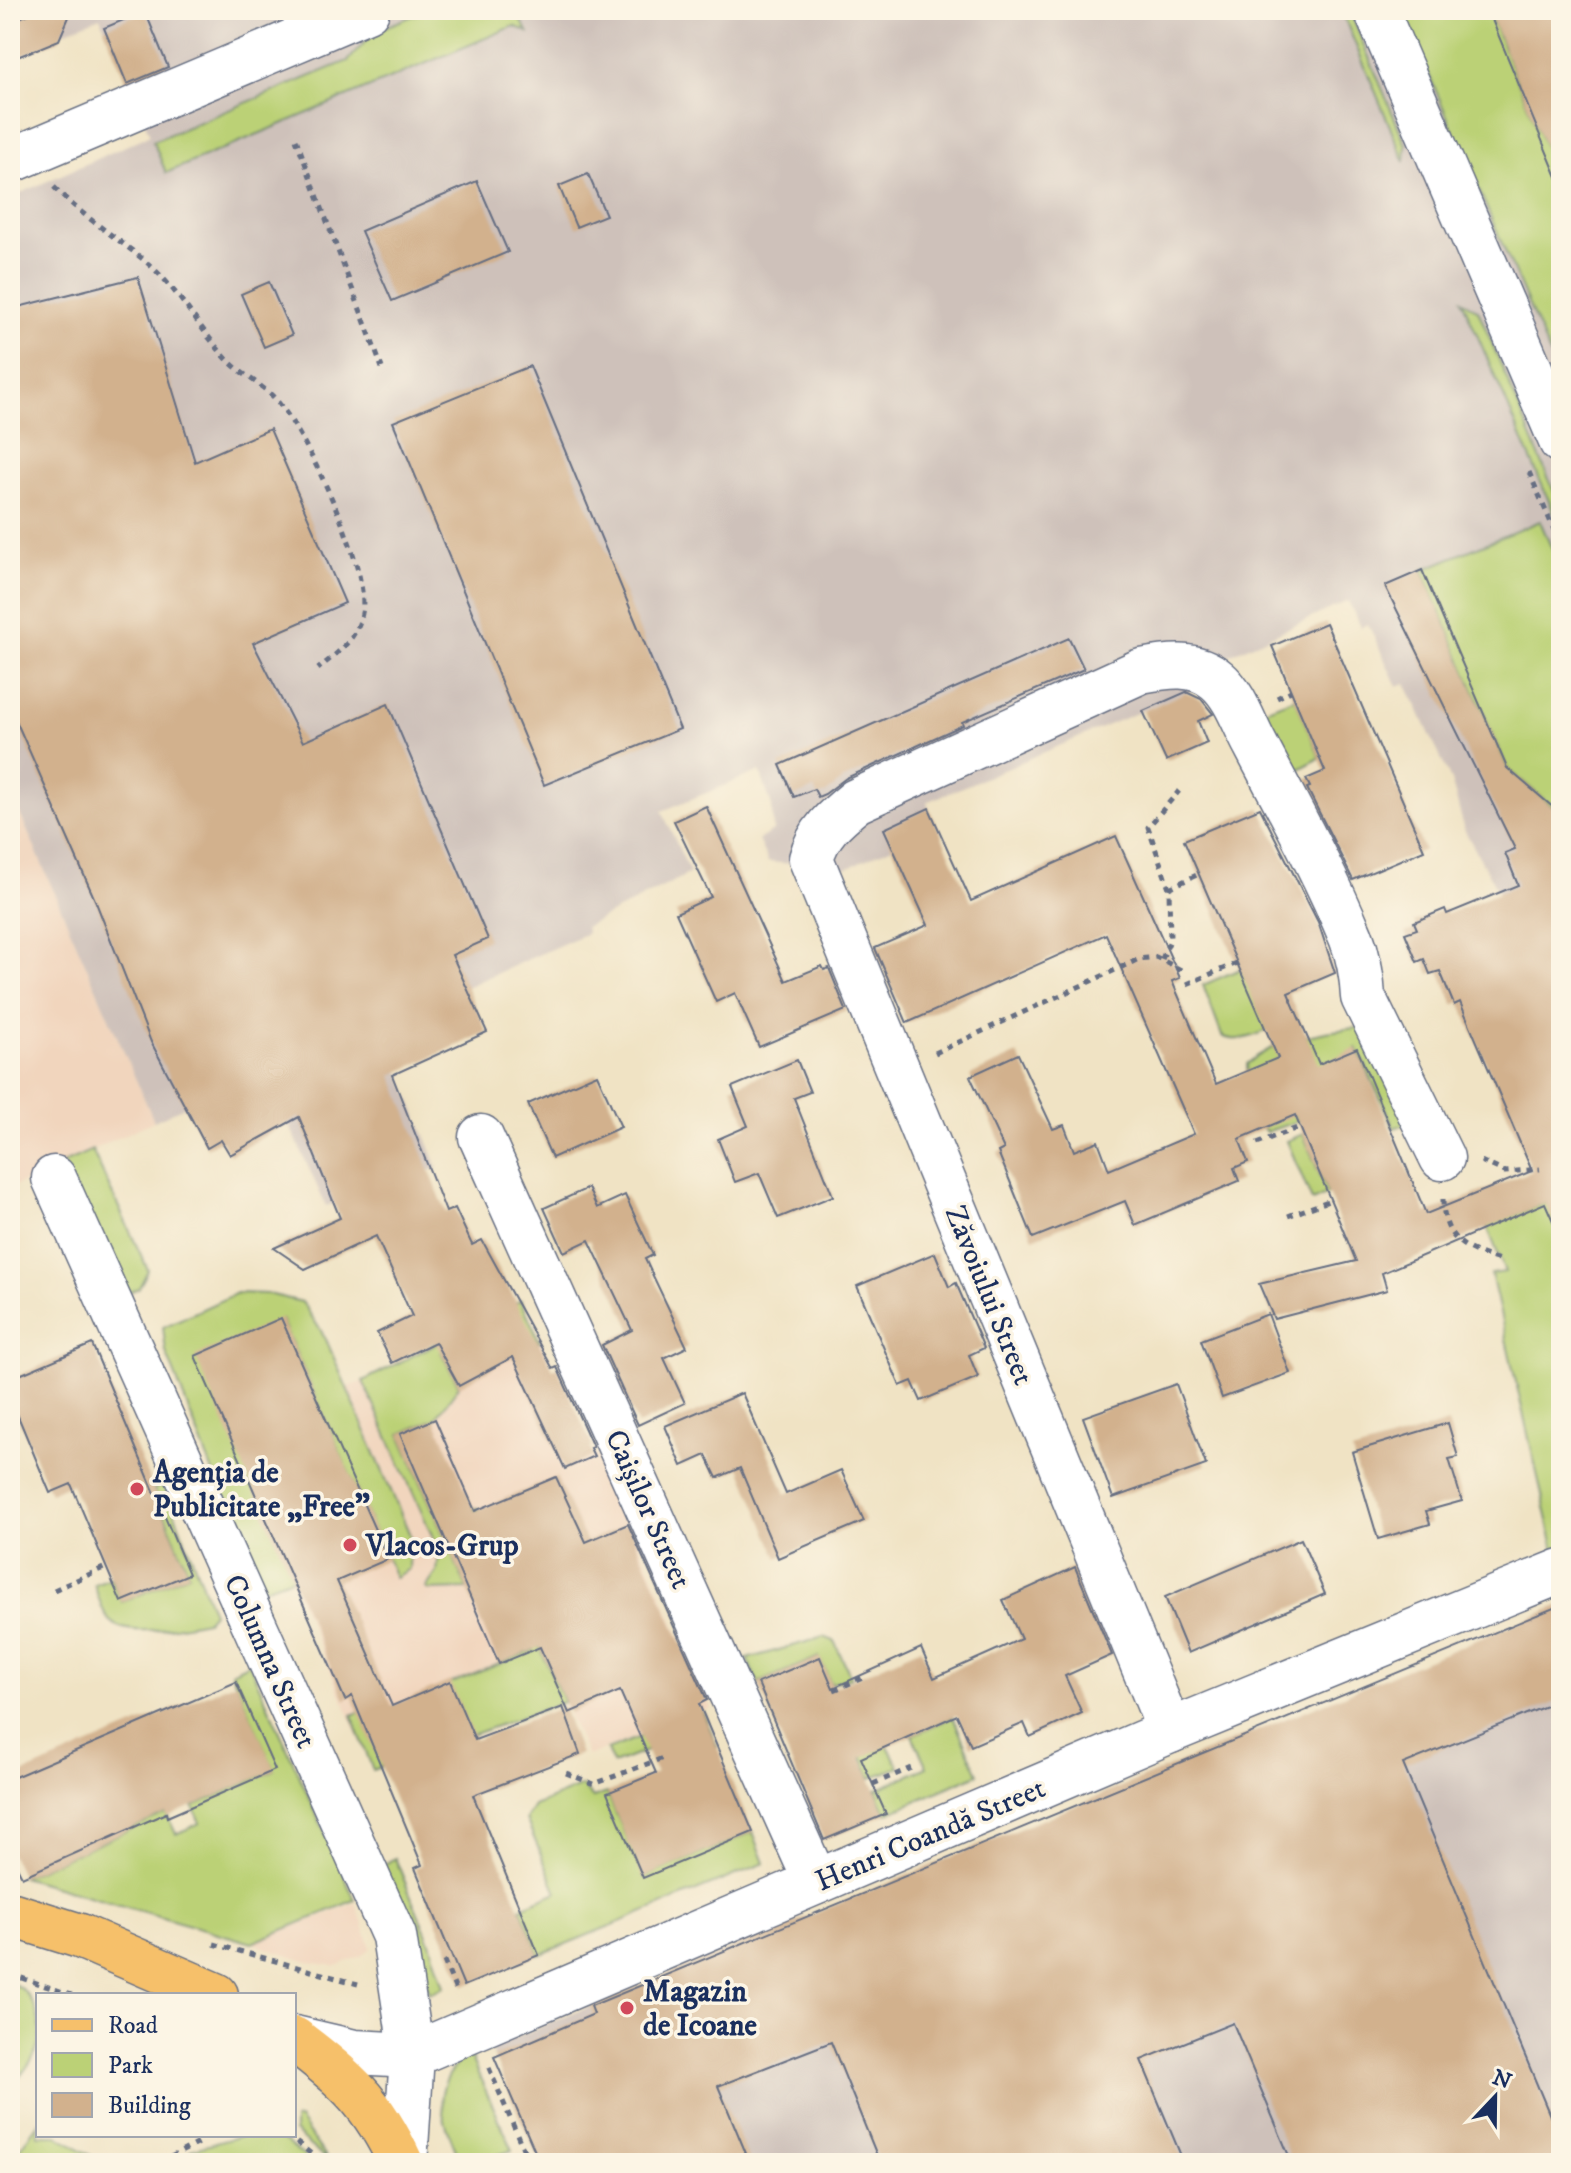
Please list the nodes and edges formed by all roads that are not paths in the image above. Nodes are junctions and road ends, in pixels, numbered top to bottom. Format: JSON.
{"nodes":[{"id":1,"x":367,"y":10,"type":"edge"},
{"id":2,"x":1376,"y":10,"type":"edge"},
{"id":3,"x":15,"y":159,"type":"edge"},
{"id":4,"x":1561,"y":441,"type":"edge"},
{"id":5,"x":481,"y":1137,"type":"dead end"},
{"id":6,"x":1442,"y":1158,"type":"road end"},
{"id":7,"x":54,"y":1178,"type":"dead end"},
{"id":8,"x":1561,"y":1571,"type":"edge"},
{"id":9,"x":1170,"y":1731,"type":"junction"},
{"id":10,"x":816,"y":1882,"type":"junction"},
{"id":11,"x":10,"y":1914,"type":"edge"},
{"id":12,"x":211,"y":1993,"type":"edge"},
{"id":13,"x":296,"y":2039,"type":"edge"},
{"id":14,"x":296,"y":2041,"type":"edge"},
{"id":15,"x":412,"y":2055,"type":"junction"},
{"id":16,"x":403,"y":2163,"type":"edge"}],
"edges":[{"from":1,"to":3,"type":"street"},
{"from":2,"to":4,"type":"street"},
{"from":5,"to":10,"type":"street","name":"Caișilor Street"},
{"from":6,"to":9,"type":"street","name":"Zăvoiului Street"},
{"from":7,"to":15,"type":"street","name":"Columna Street"},
{"from":8,"to":9,"type":"street","name":"Henri Coandă Street"},
{"from":9,"to":10,"type":"street","name":"Henri Coandă Street"},
{"from":10,"to":15,"type":"street","name":"Henri Coandă Street"},
{"from":11,"to":12,"type":"main road"},
{"from":13,"to":15,"type":"street","name":"Henri Coandă Street"},
{"from":14,"to":16,"type":"main road"},
{"from":15,"to":16,"type":"street","name":"Columna Street"}]}
